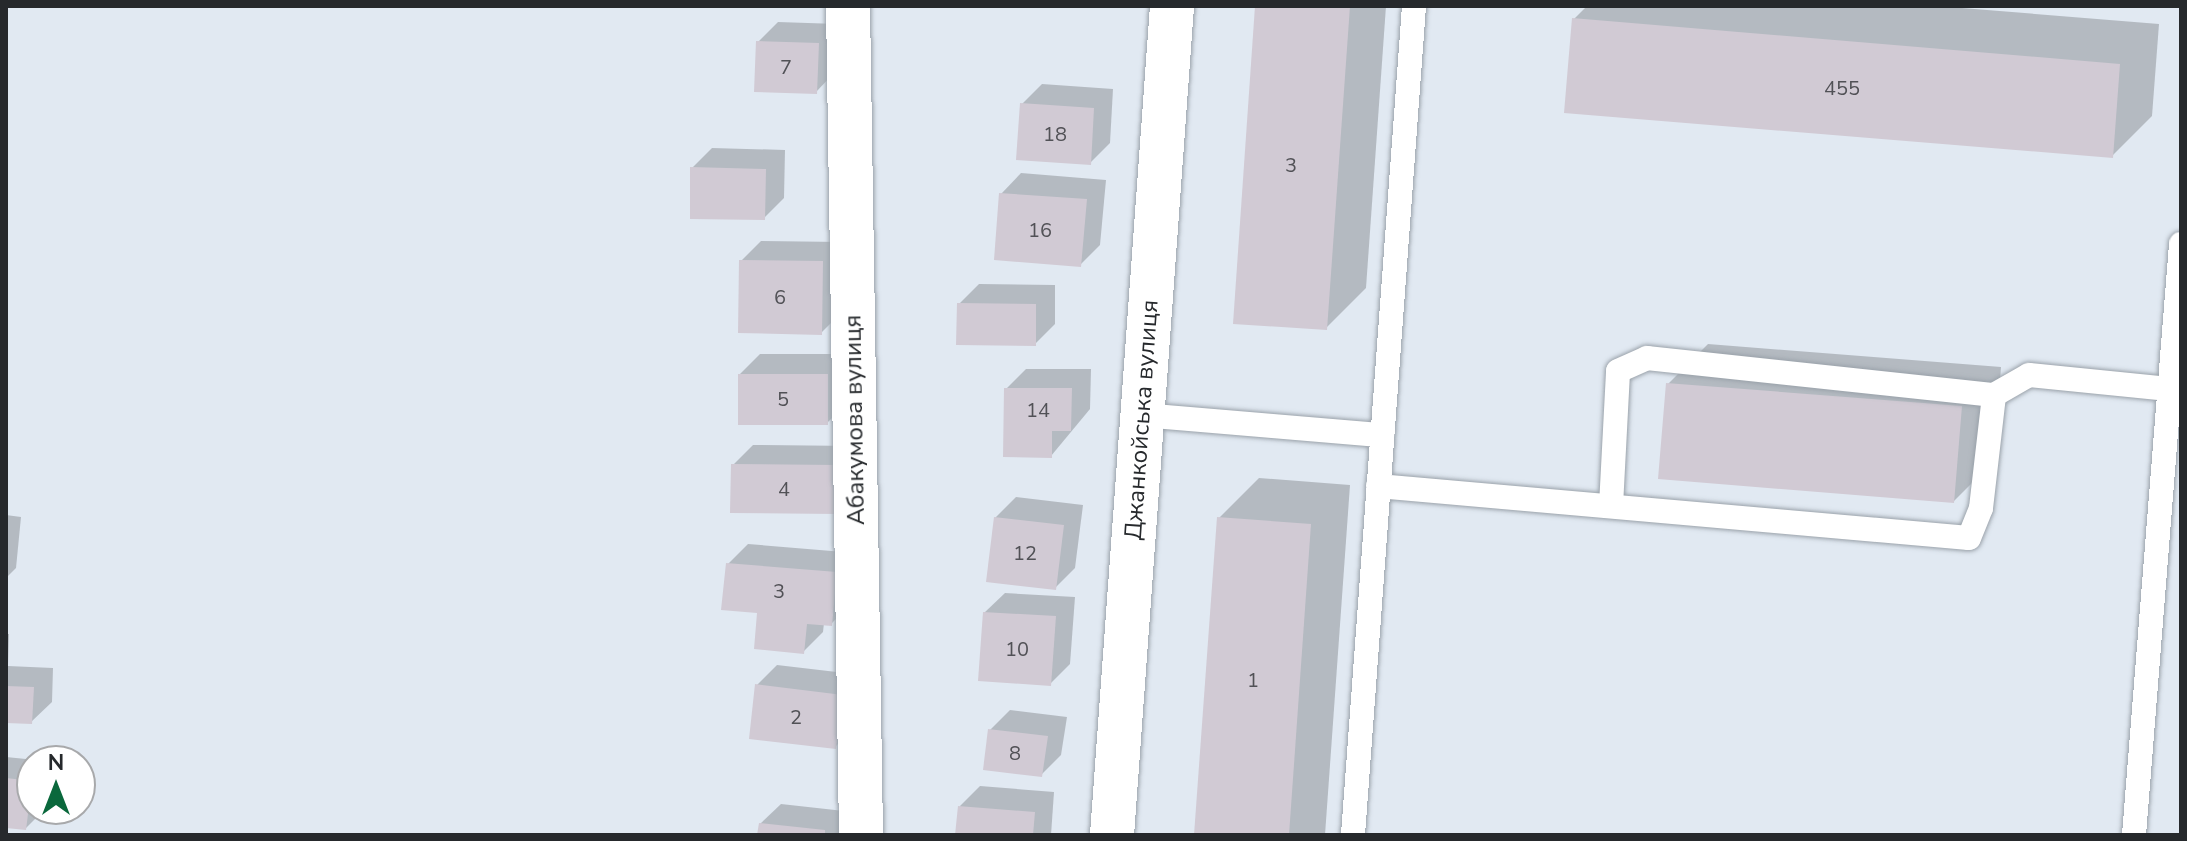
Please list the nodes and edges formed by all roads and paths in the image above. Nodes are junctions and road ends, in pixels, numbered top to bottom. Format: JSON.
{"nodes":[{"id":1,"x":848,"y":6,"type":"edge"},
{"id":2,"x":1172,"y":6,"type":"edge"},
{"id":3,"x":1414,"y":6,"type":"edge"},
{"id":4,"x":2181,"y":244,"type":"edge"},
{"id":5,"x":2169,"y":389,"type":"junction"},
{"id":6,"x":1994,"y":395,"type":"junction"},
{"id":7,"x":1142,"y":415,"type":"junction"},
{"id":8,"x":1382,"y":435,"type":"junction"},
{"id":9,"x":1378,"y":486,"type":"junction"},
{"id":10,"x":1611,"y":506,"type":"junction"},
{"id":11,"x":861,"y":835,"type":"edge"},
{"id":12,"x":1112,"y":835,"type":"edge"},
{"id":13,"x":1353,"y":835,"type":"edge"},
{"id":14,"x":2134,"y":835,"type":"edge"}],
"edges":[{"from":1,"to":11,"type":"street","name":"Абакумова вулиця"},
{"from":2,"to":7,"type":"street","name":"Джанкойська вулиця"},
{"from":3,"to":8,"type":"lane"},
{"from":4,"to":5,"type":"lane"},
{"from":5,"to":6,"type":"lane"},
{"from":5,"to":14,"type":"lane"},
{"from":6,"to":10,"type":"lane"},
{"from":6,"to":10,"type":"lane"},
{"from":7,"to":8,"type":"lane"},
{"from":7,"to":12,"type":"street","name":"Джанкойська вулиця"},
{"from":8,"to":9,"type":"lane"},
{"from":9,"to":10,"type":"lane"},
{"from":9,"to":13,"type":"lane"}]}
